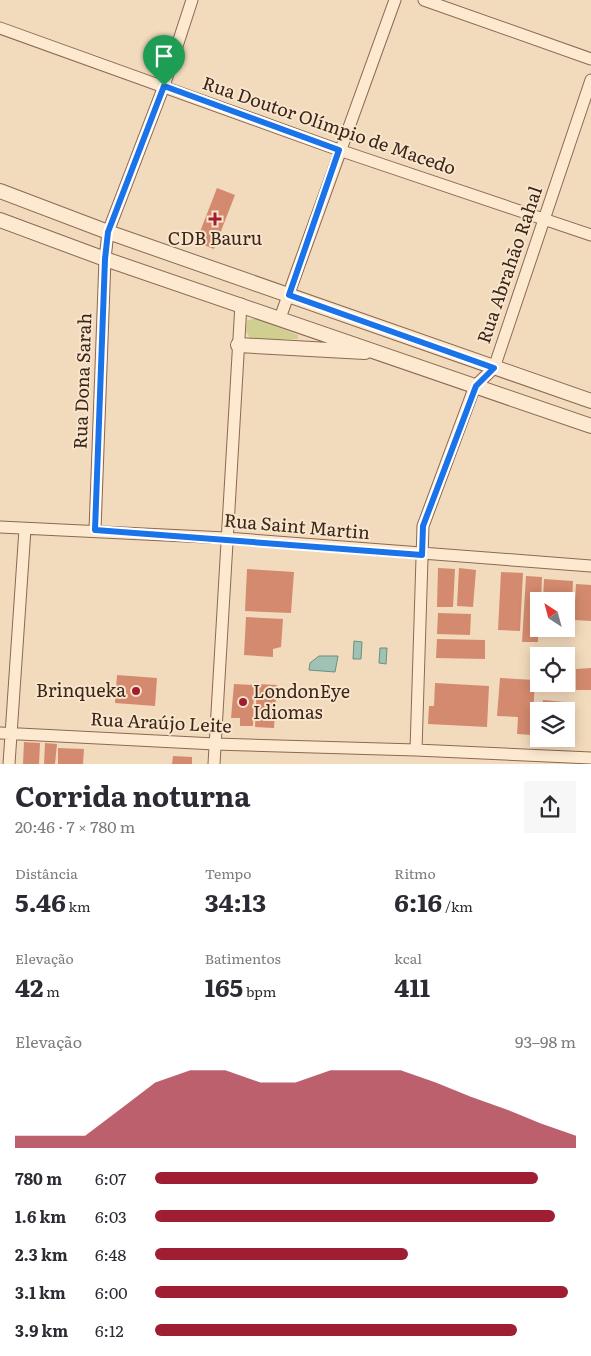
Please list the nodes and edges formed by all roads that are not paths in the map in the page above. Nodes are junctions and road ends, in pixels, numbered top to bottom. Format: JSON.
{"nodes":[{"id":1,"x":192,"y":0,"type":"edge"},
{"id":2,"x":395,"y":0,"type":"edge"},
{"id":3,"x":424,"y":0,"type":"edge"},
{"id":4,"x":0,"y":28,"type":"edge"},
{"id":5,"x":591,"y":59,"type":"edge"},
{"id":6,"x":591,"y":80,"type":"edge"},
{"id":7,"x":164,"y":86,"type":"junction"},
{"id":8,"x":339,"y":150,"type":"junction"},
{"id":9,"x":0,"y":191,"type":"edge"},
{"id":10,"x":545,"y":219,"type":"junction"},
{"id":11,"x":0,"y":220,"type":"edge"},
{"id":12,"x":108,"y":232,"type":"junction"},
{"id":13,"x":591,"y":235,"type":"edge"},
{"id":14,"x":105,"y":259,"type":"junction"},
{"id":15,"x":289,"y":295,"type":"junction"},
{"id":16,"x":241,"y":304,"type":"junction"},
{"id":17,"x":280,"y":318,"type":"junction"},
{"id":18,"x":238,"y":345,"type":"junction"},
{"id":19,"x":381,"y":353,"type":"junction"},
{"id":20,"x":494,"y":368,"type":"junction"},
{"id":21,"x":476,"y":386,"type":"junction"},
{"id":22,"x":591,"y":401,"type":"edge"},
{"id":23,"x":591,"y":426,"type":"edge"},
{"id":24,"x":0,"y":527,"type":"edge"},
{"id":25,"x":25,"y":529,"type":"junction"},
{"id":26,"x":95,"y":530,"type":"junction"},
{"id":27,"x":226,"y":538,"type":"junction"},
{"id":28,"x":422,"y":555,"type":"junction"},
{"id":29,"x":591,"y":566,"type":"edge"},
{"id":30,"x":5,"y":733,"type":"edge"},
{"id":31,"x":216,"y":744,"type":"junction"},
{"id":32,"x":416,"y":750,"type":"junction"},
{"id":33,"x":591,"y":758,"type":"edge"},
{"id":34,"x":9,"y":764,"type":"edge"},
{"id":35,"x":214,"y":764,"type":"edge"}],
"edges":[{"from":1,"to":7,"type":"street","name":"Rua Dona Sarah"},
{"from":2,"to":8,"type":"street"},
{"from":3,"to":5,"type":"street"},
{"from":4,"to":7,"type":"street","name":"Rua Doutor Olímpio de Macedo"},
{"from":6,"to":10,"type":"street","name":"Rua Abrahão Rahal"},
{"from":7,"to":8,"type":"street","name":"Rua Doutor Olímpio de Macedo"},
{"from":7,"to":12,"type":"street","name":"Rua Dona Sarah"},
{"from":8,"to":10,"type":"street","name":"Rua Doutor Olímpio de Macedo"},
{"from":8,"to":15,"type":"street"},
{"from":9,"to":12,"type":"street"},
{"from":10,"to":13,"type":"street","name":"Rua Doutor Olímpio de Macedo"},
{"from":10,"to":20,"type":"street","name":"Rua Abrahão Rahal"},
{"from":11,"to":14,"type":"street"},
{"from":12,"to":14,"type":"street","name":"Rua Dona Sarah"},
{"from":12,"to":15,"type":"street"},
{"from":14,"to":16,"type":"street"},
{"from":14,"to":26,"type":"street","name":"Rua Dona Sarah"},
{"from":15,"to":17,"type":"street"},
{"from":15,"to":20,"type":"street"},
{"from":16,"to":17,"type":"street"},
{"from":16,"to":18,"type":"street"},
{"from":17,"to":19,"type":"street"},
{"from":18,"to":19,"type":"street"},
{"from":18,"to":27,"type":"street"},
{"from":19,"to":21,"type":"street"},
{"from":20,"to":21,"type":"street","name":"Rua Abrahão Rahal"},
{"from":20,"to":22,"type":"street"},
{"from":21,"to":23,"type":"street"},
{"from":21,"to":28,"type":"street","name":"Rua Abrahão Rahal"},
{"from":24,"to":25,"type":"street","name":"Rua Saint Martin"},
{"from":25,"to":26,"type":"street","name":"Rua Saint Martin"},
{"from":25,"to":30,"type":"street"},
{"from":26,"to":27,"type":"street","name":"Rua Saint Martin"},
{"from":27,"to":28,"type":"street","name":"Rua Saint Martin"},
{"from":27,"to":31,"type":"street"},
{"from":28,"to":29,"type":"street","name":"Rua Saint Martin"},
{"from":28,"to":32,"type":"street","name":"Rua Abrahão Rahal"},
{"from":30,"to":31,"type":"street","name":"Rua Araújo Leite"},
{"from":30,"to":34,"type":"street"},
{"from":31,"to":32,"type":"street","name":"Rua Araújo Leite"},
{"from":31,"to":35,"type":"street"},
{"from":32,"to":33,"type":"street","name":"Rua Araújo Leite"}]}
